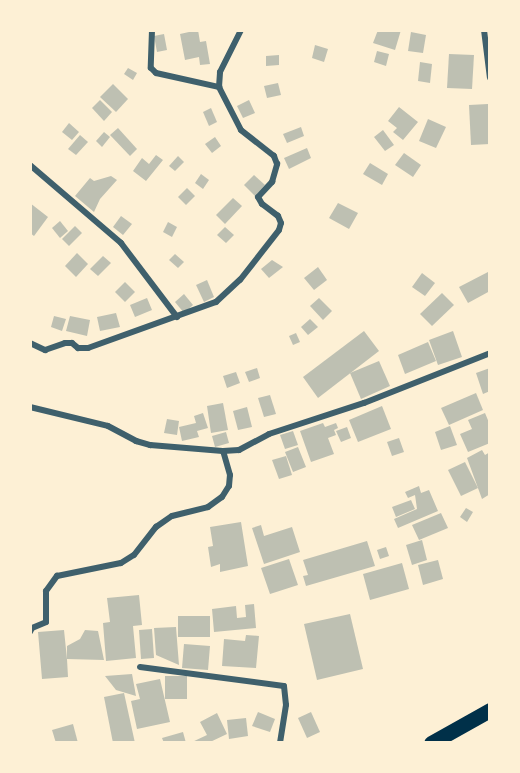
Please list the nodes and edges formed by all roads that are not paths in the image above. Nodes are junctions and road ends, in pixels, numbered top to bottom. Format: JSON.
{"nodes":[{"id":1,"x":152,"y":30,"type":"edge"},
{"id":2,"x":241,"y":30,"type":"edge"},
{"id":3,"x":484,"y":30,"type":"edge"},
{"id":4,"x":490,"y":78,"type":"edge"},
{"id":5,"x":219,"y":87,"type":"junction"},
{"id":6,"x":30,"y":165,"type":"edge"},
{"id":7,"x":177,"y":317,"type":"junction"},
{"id":8,"x":30,"y":344,"type":"edge"},
{"id":9,"x":490,"y":353,"type":"edge"},
{"id":10,"x":30,"y":407,"type":"edge"},
{"id":11,"x":223,"y":452,"type":"junction"},
{"id":12,"x":30,"y":632,"type":"edge"},
{"id":13,"x":140,"y":667,"type":"dead end"},
{"id":14,"x":490,"y":710,"type":"edge"},
{"id":15,"x":280,"y":743,"type":"edge"},
{"id":16,"x":431,"y":743,"type":"edge"}],
"edges":[{"from":1,"to":5,"type":"street"},
{"from":2,"to":5,"type":"street"},
{"from":3,"to":4,"type":"street"},
{"from":5,"to":7,"type":"street"},
{"from":6,"to":7,"type":"street"},
{"from":7,"to":8,"type":"street"},
{"from":9,"to":11,"type":"street"},
{"from":10,"to":11,"type":"street"},
{"from":11,"to":12,"type":"street"},
{"from":13,"to":15,"type":"street"},
{"from":14,"to":16,"type":"highway"}]}
